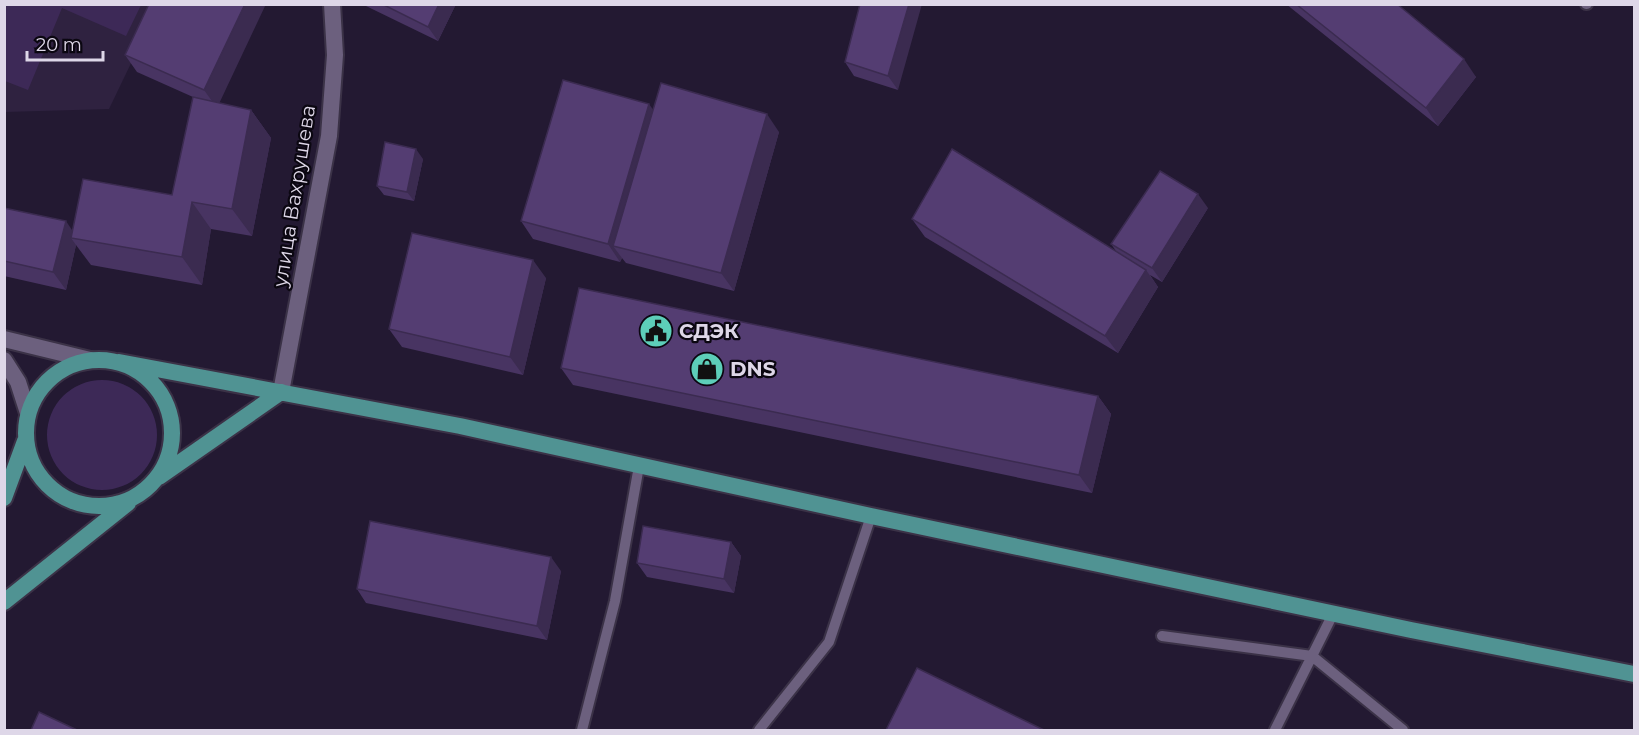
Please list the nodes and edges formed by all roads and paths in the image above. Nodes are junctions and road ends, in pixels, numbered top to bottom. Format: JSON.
{"nodes":[{"id":1,"x":332,"y":4,"type":"edge"},
{"id":2,"x":4,"y":339,"type":"edge"},
{"id":3,"x":4,"y":360,"type":"edge"},
{"id":4,"x":90,"y":360,"type":"junction"},
{"id":5,"x":119,"y":362,"type":"junction"},
{"id":6,"x":281,"y":392,"type":"junction"},
{"id":7,"x":28,"y":413,"type":"junction"},
{"id":8,"x":26,"y":441,"type":"junction"},
{"id":9,"x":639,"y":466,"type":"junction"},
{"id":10,"x":157,"y":478,"type":"junction"},
{"id":11,"x":135,"y":497,"type":"junction"},
{"id":12,"x":4,"y":498,"type":"edge"},
{"id":13,"x":871,"y":516,"type":"junction"},
{"id":14,"x":4,"y":602,"type":"edge"},
{"id":15,"x":1333,"y":614,"type":"junction"},
{"id":16,"x":1162,"y":636,"type":"dead end"},
{"id":17,"x":1312,"y":656,"type":"junction"},
{"id":18,"x":1635,"y":674,"type":"edge"},
{"id":19,"x":582,"y":730,"type":"edge"},
{"id":20,"x":759,"y":730,"type":"edge"},
{"id":21,"x":1275,"y":730,"type":"edge"},
{"id":22,"x":1403,"y":730,"type":"edge"}],
"edges":[{"from":1,"to":6,"type":"street","name":"улица Вахрушева"},
{"from":2,"to":4,"type":"street"},
{"from":3,"to":7,"type":"street"},
{"from":4,"to":5,"type":"main road"},
{"from":4,"to":7,"type":"main road"},
{"from":5,"to":6,"type":"main road"},
{"from":5,"to":10,"type":"main road"},
{"from":6,"to":9,"type":"main road"},
{"from":6,"to":10,"type":"main road"},
{"from":7,"to":8,"type":"main road"},
{"from":8,"to":11,"type":"main road"},
{"from":8,"to":12,"type":"main road"},
{"from":9,"to":13,"type":"main road"},
{"from":9,"to":19,"type":"lane"},
{"from":10,"to":11,"type":"main road"},
{"from":11,"to":14,"type":"main road"},
{"from":13,"to":15,"type":"main road"},
{"from":13,"to":20,"type":"lane"},
{"from":15,"to":17,"type":"lane"},
{"from":15,"to":18,"type":"main road"},
{"from":16,"to":17,"type":"lane"},
{"from":17,"to":21,"type":"lane"},
{"from":17,"to":22,"type":"lane"}]}
